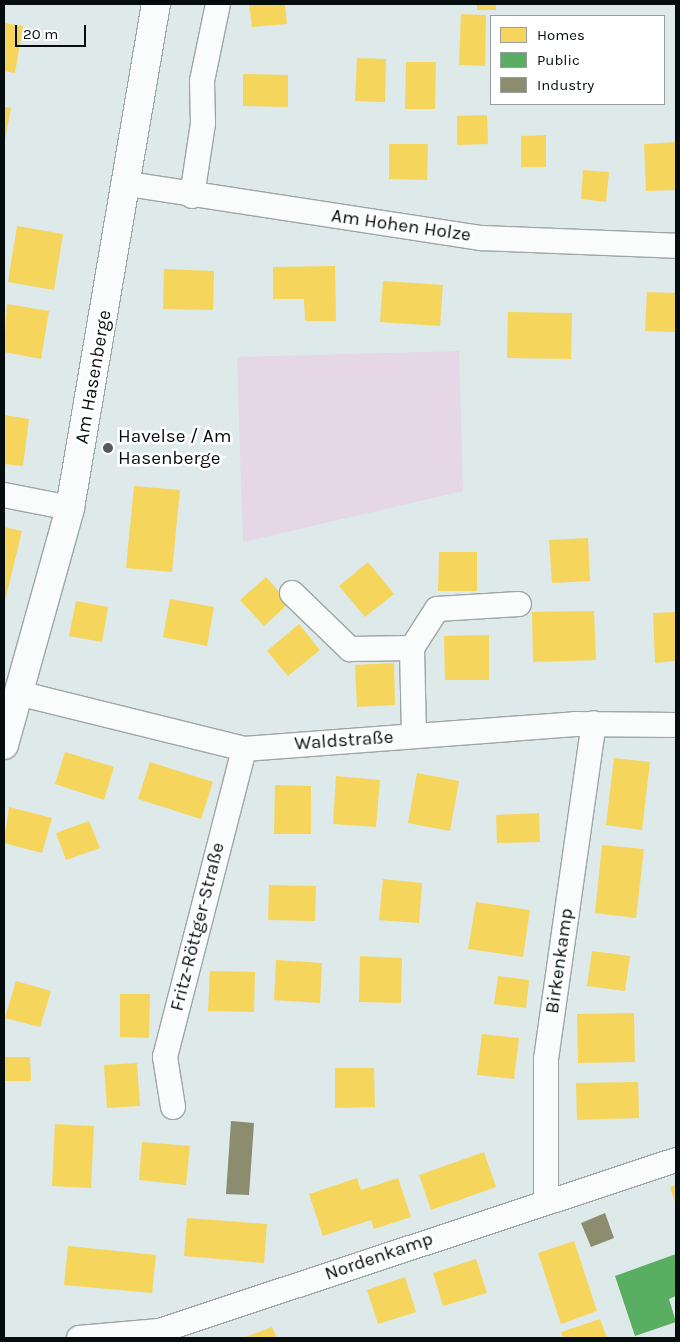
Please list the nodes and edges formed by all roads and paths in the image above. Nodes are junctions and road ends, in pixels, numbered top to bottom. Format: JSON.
{"nodes":[{"id":1,"x":156,"y":4,"type":"edge"},
{"id":2,"x":218,"y":4,"type":"edge"},
{"id":3,"x":128,"y":184,"type":"junction"},
{"id":4,"x":192,"y":196,"type":"junction"},
{"id":5,"x":676,"y":246,"type":"edge"},
{"id":6,"x":4,"y":495,"type":"edge"},
{"id":7,"x":70,"y":508,"type":"junction"},
{"id":8,"x":292,"y":593,"type":"dead end"},
{"id":9,"x":520,"y":604,"type":"dead end"},
{"id":10,"x":412,"y":648,"type":"junction"},
{"id":11,"x":18,"y":693,"type":"junction"},
{"id":12,"x":594,"y":723,"type":"junction"},
{"id":13,"x":676,"y":725,"type":"edge"},
{"id":14,"x":414,"y":736,"type":"junction"},
{"id":15,"x":4,"y":745,"type":"edge"},
{"id":16,"x":244,"y":749,"type":"junction"},
{"id":17,"x":172,"y":1107,"type":"dead end"},
{"id":18,"x":676,"y":1160,"type":"edge"},
{"id":19,"x":546,"y":1200,"type":"junction"},
{"id":20,"x":79,"y":1338,"type":"edge"}],
"edges":[{"from":1,"to":3,"type":"street","name":"Am Hasenberge"},
{"from":2,"to":4,"type":"street"},
{"from":3,"to":4,"type":"street","name":"Am Hohen Holze"},
{"from":3,"to":7,"type":"street","name":"Am Hasenberge"},
{"from":4,"to":5,"type":"street","name":"Am Hohen Holze"},
{"from":6,"to":7,"type":"street"},
{"from":7,"to":11,"type":"street","name":"Am Hasenberge"},
{"from":8,"to":10,"type":"street"},
{"from":9,"to":10,"type":"street"},
{"from":10,"to":14,"type":"street"},
{"from":11,"to":15,"type":"street","name":"Am Hasenberge"},
{"from":11,"to":16,"type":"street","name":"Waldstraße"},
{"from":12,"to":13,"type":"street","name":"Waldstraße"},
{"from":12,"to":14,"type":"street","name":"Waldstraße"},
{"from":12,"to":19,"type":"street","name":"Birkenkamp"},
{"from":14,"to":16,"type":"street","name":"Waldstraße"},
{"from":16,"to":17,"type":"street","name":"Fritz-Röttger-Straße"},
{"from":18,"to":19,"type":"street","name":"Nordenkamp"},
{"from":19,"to":20,"type":"street","name":"Nordenkamp"}]}
